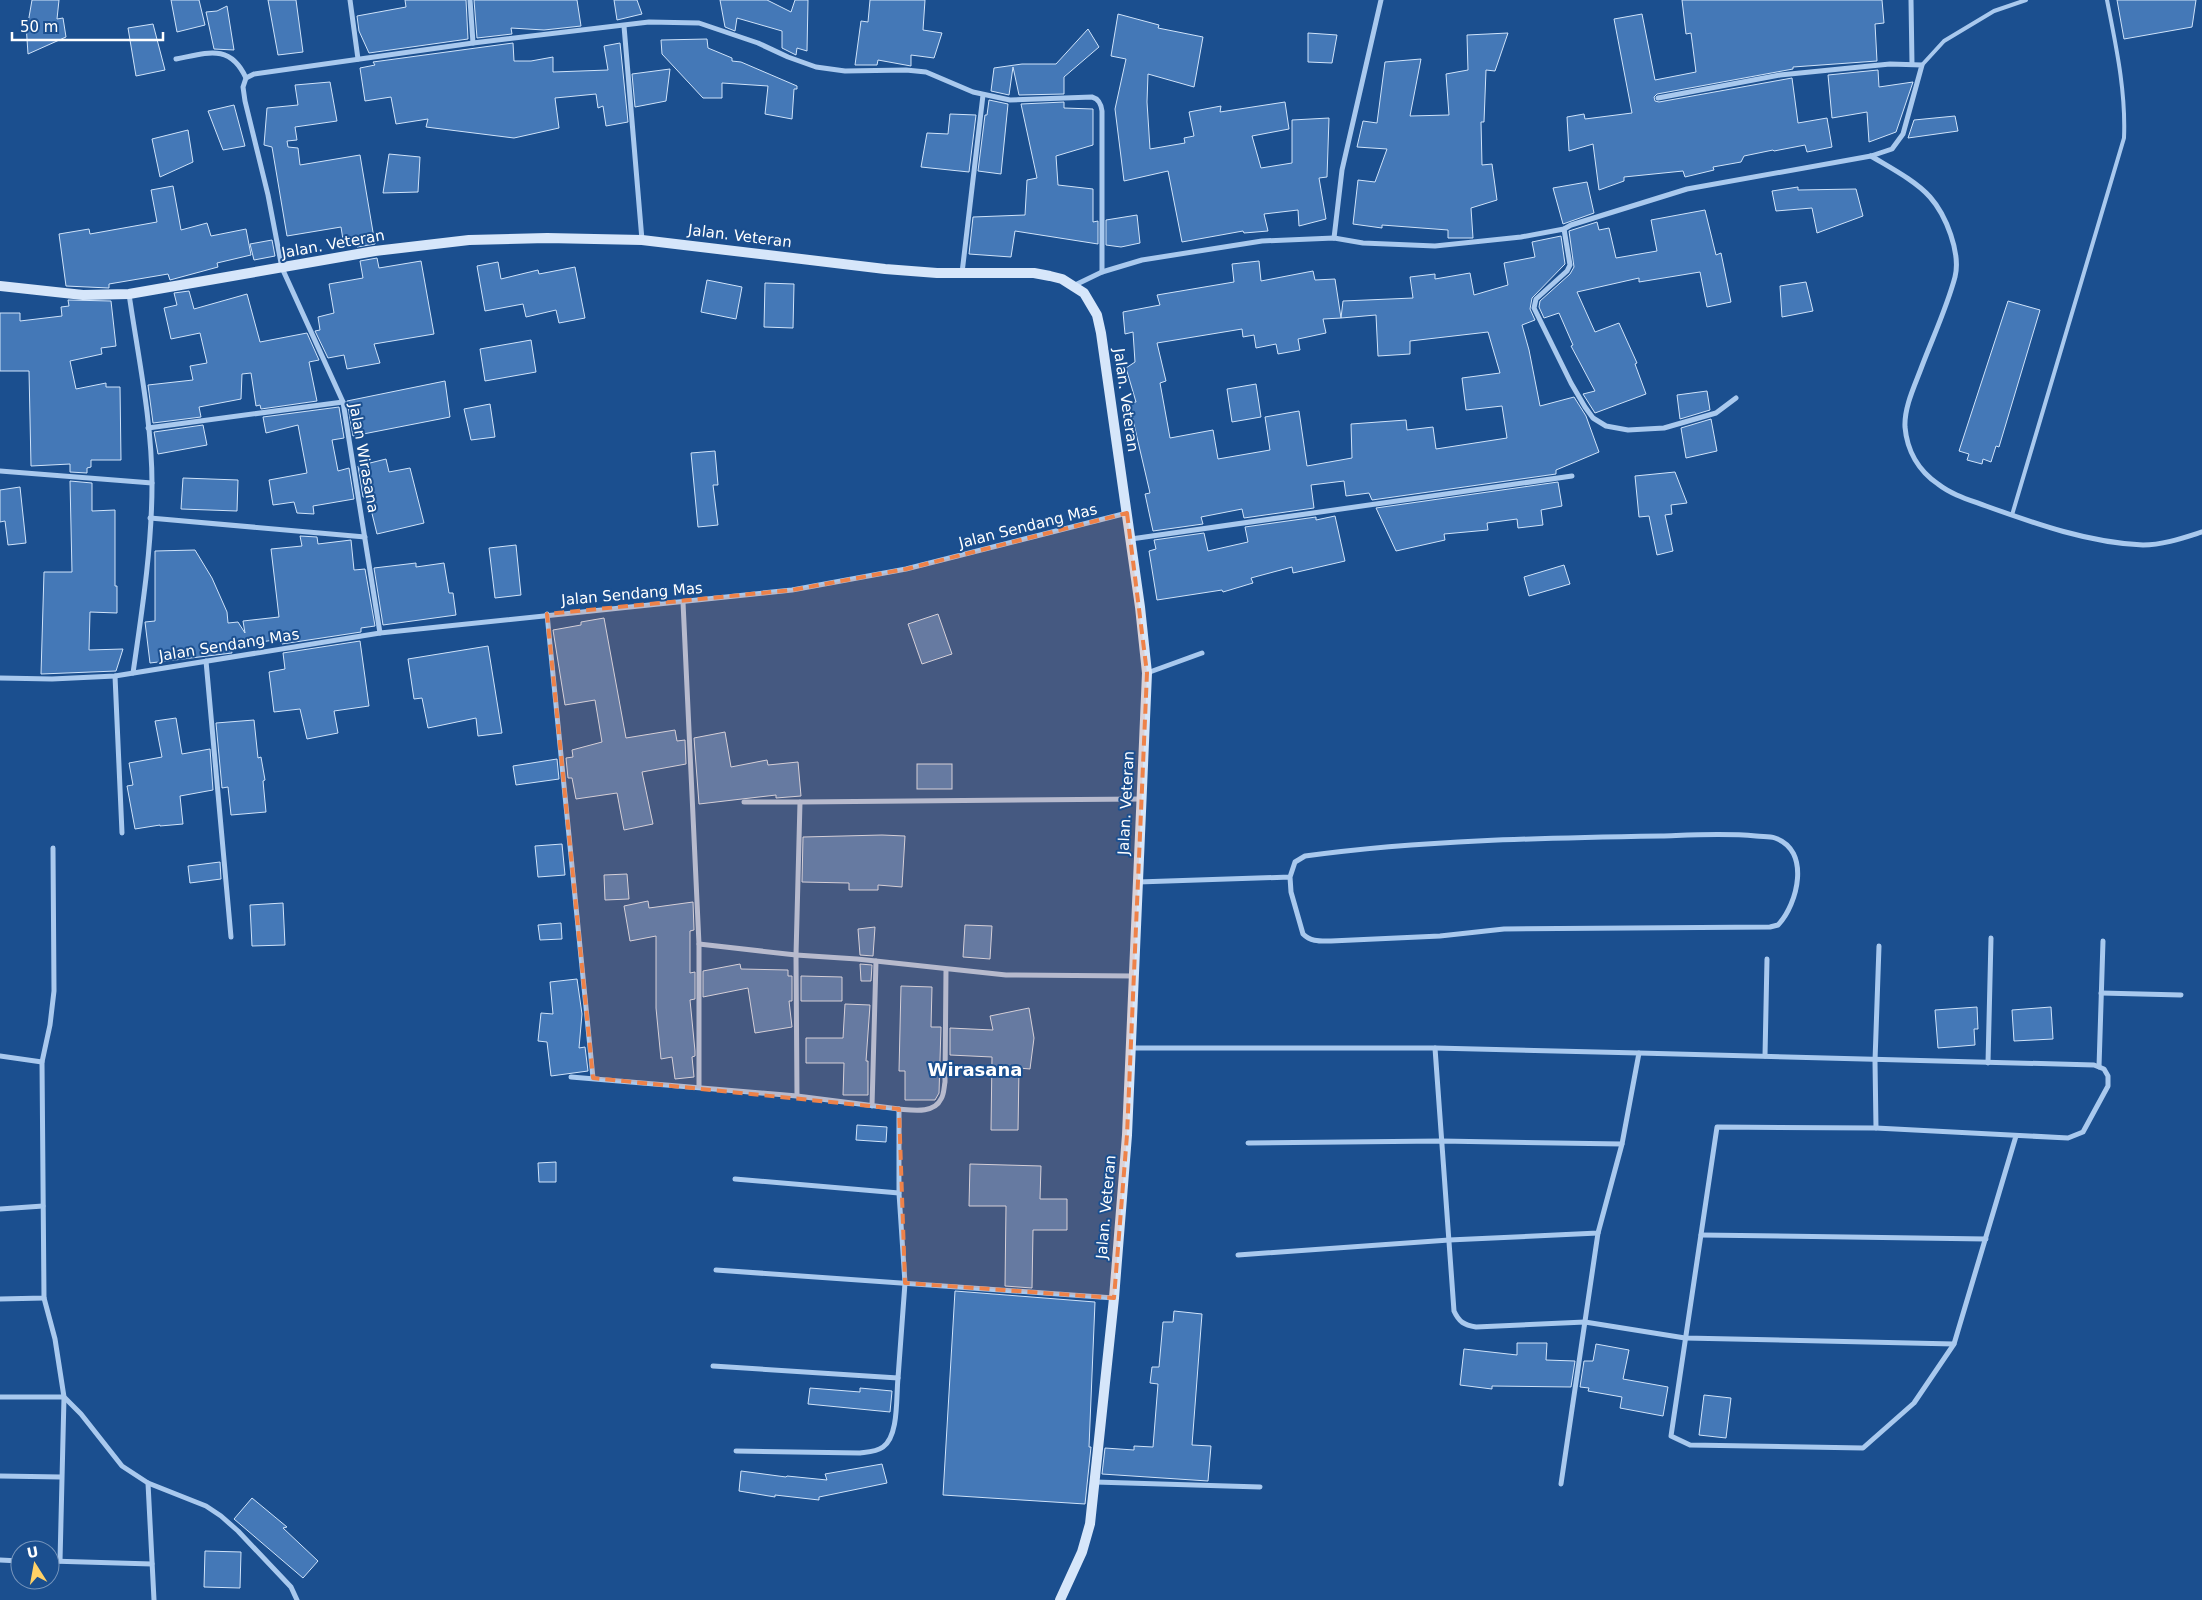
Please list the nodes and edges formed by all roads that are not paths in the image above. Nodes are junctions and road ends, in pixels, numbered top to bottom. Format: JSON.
{"nodes":[{"id":1,"x":350,"y":0,"type":"edge"},
{"id":2,"x":470,"y":0,"type":"edge"},
{"id":3,"x":1911,"y":0,"type":"edge"},
{"id":4,"x":2026,"y":0,"type":"edge"},
{"id":5,"x":2107,"y":0,"type":"edge"},
{"id":6,"x":1381,"y":2,"type":"edge"},
{"id":7,"x":624,"y":26,"type":"junction"},
{"id":8,"x":473,"y":43,"type":"junction"},
{"id":9,"x":176,"y":59,"type":"dead end"},
{"id":10,"x":358,"y":59,"type":"junction"},
{"id":11,"x":1912,"y":64,"type":"junction"},
{"id":12,"x":1922,"y":66,"type":"junction"},
{"id":13,"x":246,"y":78,"type":"junction"},
{"id":14,"x":983,"y":95,"type":"junction"},
{"id":15,"x":1658,"y":98,"type":"dead end"},
{"id":16,"x":1871,"y":156,"type":"junction"},
{"id":17,"x":1564,"y":229,"type":"junction"},
{"id":18,"x":1334,"y":238,"type":"junction"},
{"id":19,"x":642,"y":240,"type":"junction"},
{"id":20,"x":282,"y":268,"type":"junction"},
{"id":21,"x":1102,"y":272,"type":"junction"},
{"id":22,"x":962,"y":273,"type":"junction"},
{"id":23,"x":0,"y":286,"type":"edge"},
{"id":24,"x":1073,"y":286,"type":"junction"},
{"id":25,"x":129,"y":294,"type":"junction"},
{"id":26,"x":1736,"y":398,"type":"dead end"},
{"id":27,"x":343,"y":402,"type":"junction"},
{"id":28,"x":148,"y":428,"type":"junction"},
{"id":29,"x":0,"y":471,"type":"edge"},
{"id":30,"x":1572,"y":476,"type":"dead end"},
{"id":31,"x":152,"y":483,"type":"junction"},
{"id":32,"x":1127,"y":513,"type":"junction"},
{"id":33,"x":2012,"y":516,"type":"junction"},
{"id":34,"x":150,"y":518,"type":"junction"},
{"id":35,"x":2202,"y":532,"type":"edge"},
{"id":36,"x":365,"y":537,"type":"junction"},
{"id":37,"x":1131,"y":538,"type":"junction"},
{"id":38,"x":683,"y":602,"type":"junction"},
{"id":39,"x":548,"y":614,"type":"junction"},
{"id":40,"x":380,"y":633,"type":"junction"},
{"id":41,"x":1202,"y":653,"type":"dead end"},
{"id":42,"x":206,"y":661,"type":"junction"},
{"id":43,"x":133,"y":673,"type":"junction"},
{"id":44,"x":1147,"y":674,"type":"junction"},
{"id":45,"x":115,"y":676,"type":"junction"},
{"id":46,"x":0,"y":678,"type":"edge"},
{"id":47,"x":1142,"y":799,"type":"junction"},
{"id":48,"x":744,"y":802,"type":"dead end"},
{"id":49,"x":800,"y":802,"type":"junction"},
{"id":50,"x":122,"y":833,"type":"dead end"},
{"id":51,"x":53,"y":848,"type":"dead end"},
{"id":52,"x":1290,"y":877,"type":"junction"},
{"id":53,"x":1137,"y":882,"type":"junction"},
{"id":54,"x":231,"y":937,"type":"dead end"},
{"id":55,"x":1991,"y":938,"type":"dead end"},
{"id":56,"x":2103,"y":941,"type":"dead end"},
{"id":57,"x":699,"y":944,"type":"junction"},
{"id":58,"x":1879,"y":946,"type":"dead end"},
{"id":59,"x":796,"y":955,"type":"junction"},
{"id":60,"x":1767,"y":959,"type":"dead end"},
{"id":61,"x":876,"y":961,"type":"junction"},
{"id":62,"x":946,"y":970,"type":"junction"},
{"id":63,"x":1133,"y":976,"type":"junction"},
{"id":64,"x":2101,"y":993,"type":"junction"},
{"id":65,"x":2180,"y":995,"type":"dead end"},
{"id":66,"x":1130,"y":1048,"type":"junction"},
{"id":67,"x":1435,"y":1048,"type":"junction"},
{"id":68,"x":1639,"y":1053,"type":"junction"},
{"id":69,"x":0,"y":1056,"type":"edge"},
{"id":70,"x":1765,"y":1056,"type":"junction"},
{"id":71,"x":1875,"y":1061,"type":"junction"},
{"id":72,"x":42,"y":1062,"type":"junction"},
{"id":73,"x":1988,"y":1063,"type":"junction"},
{"id":74,"x":2099,"y":1067,"type":"junction"},
{"id":75,"x":571,"y":1077,"type":"dead end"},
{"id":76,"x":593,"y":1078,"type":"junction"},
{"id":77,"x":699,"y":1087,"type":"junction"},
{"id":78,"x":797,"y":1096,"type":"junction"},
{"id":79,"x":872,"y":1106,"type":"junction"},
{"id":80,"x":899,"y":1109,"type":"junction"},
{"id":81,"x":1876,"y":1128,"type":"junction"},
{"id":82,"x":2016,"y":1136,"type":"junction"},
{"id":83,"x":1441,"y":1141,"type":"junction"},
{"id":84,"x":1248,"y":1143,"type":"dead end"},
{"id":85,"x":1622,"y":1144,"type":"junction"},
{"id":86,"x":735,"y":1179,"type":"dead end"},
{"id":87,"x":900,"y":1193,"type":"junction"},
{"id":88,"x":43,"y":1206,"type":"junction"},
{"id":89,"x":0,"y":1209,"type":"edge"},
{"id":90,"x":1598,"y":1233,"type":"junction"},
{"id":91,"x":1700,"y":1235,"type":"junction"},
{"id":92,"x":1986,"y":1239,"type":"junction"},
{"id":93,"x":1449,"y":1240,"type":"junction"},
{"id":94,"x":1238,"y":1255,"type":"dead end"},
{"id":95,"x":716,"y":1270,"type":"dead end"},
{"id":96,"x":905,"y":1283,"type":"junction"},
{"id":97,"x":44,"y":1298,"type":"junction"},
{"id":98,"x":1114,"y":1298,"type":"junction"},
{"id":99,"x":0,"y":1299,"type":"edge"},
{"id":100,"x":1585,"y":1322,"type":"junction"},
{"id":101,"x":1685,"y":1338,"type":"junction"},
{"id":102,"x":1954,"y":1344,"type":"junction"},
{"id":103,"x":713,"y":1366,"type":"dead end"},
{"id":104,"x":898,"y":1378,"type":"junction"},
{"id":105,"x":0,"y":1397,"type":"edge"},
{"id":106,"x":64,"y":1397,"type":"junction"},
{"id":107,"x":736,"y":1451,"type":"dead end"},
{"id":108,"x":0,"y":1476,"type":"edge"},
{"id":109,"x":61,"y":1477,"type":"junction"},
{"id":110,"x":1095,"y":1482,"type":"junction"},
{"id":111,"x":148,"y":1483,"type":"junction"},
{"id":112,"x":1561,"y":1484,"type":"dead end"},
{"id":113,"x":1260,"y":1487,"type":"dead end"},
{"id":114,"x":60,"y":1561,"type":"joint"},
{"id":115,"x":152,"y":1564,"type":"junction"},
{"id":116,"x":154,"y":1600,"type":"edge"},
{"id":117,"x":297,"y":1600,"type":"edge"},
{"id":118,"x":1060,"y":1600,"type":"edge"}],
"edges":[{"from":1,"to":10,"type":"street"},
{"from":2,"to":8,"type":"street"},
{"from":3,"to":11,"type":"street"},
{"from":4,"to":12,"type":"lane"},
{"from":5,"to":33,"type":"lane"},
{"from":6,"to":18,"type":"street"},
{"from":7,"to":8,"type":"street"},
{"from":7,"to":14,"type":"street"},
{"from":7,"to":19,"type":"street"},
{"from":8,"to":10,"type":"street"},
{"from":9,"to":13,"type":"street"},
{"from":10,"to":13,"type":"street"},
{"from":11,"to":12,"type":"street"},
{"from":11,"to":15,"type":"street"},
{"from":12,"to":16,"type":"street"},
{"from":13,"to":20,"type":"street","name":"Jalan Wirasana"},
{"from":14,"to":21,"type":"street"},
{"from":14,"to":22,"type":"street"},
{"from":16,"to":17,"type":"street"},
{"from":16,"to":33,"type":"street"},
{"from":17,"to":18,"type":"street"},
{"from":17,"to":26,"type":"street"},
{"from":18,"to":21,"type":"street"},
{"from":19,"to":20,"type":"street","name":"Jalan. Veteran"},
{"from":19,"to":22,"type":"street","name":"Jalan. Veteran"},
{"from":20,"to":25,"type":"street","name":"Jalan. Veteran"},
{"from":20,"to":27,"type":"street","name":"Jalan Wirasana"},
{"from":21,"to":24,"type":"street"},
{"from":22,"to":24,"type":"street","name":"Jalan. Veteran"},
{"from":23,"to":25,"type":"street","name":"Jalan. Veteran"},
{"from":24,"to":32,"type":"street","name":"Jalan. Veteran"},
{"from":25,"to":28,"type":"street"},
{"from":27,"to":28,"type":"street"},
{"from":27,"to":36,"type":"street","name":"Jalan Wirasana"},
{"from":28,"to":31,"type":"street"},
{"from":29,"to":31,"type":"street"},
{"from":30,"to":37,"type":"street"},
{"from":31,"to":34,"type":"street"},
{"from":32,"to":37,"type":"street","name":"Jalan. Veteran"},
{"from":32,"to":38,"type":"street","name":"Jalan Sendang Mas"},
{"from":33,"to":35,"type":"street"},
{"from":34,"to":36,"type":"street"},
{"from":34,"to":43,"type":"street"},
{"from":36,"to":40,"type":"street","name":"Jalan Wirasana"},
{"from":37,"to":44,"type":"street","name":"Jalan. Veteran"},
{"from":38,"to":39,"type":"street","name":"Jalan Sendang Mas"},
{"from":38,"to":57,"type":"street"},
{"from":39,"to":40,"type":"street","name":"Jalan Sendang Mas"},
{"from":39,"to":76,"type":"street"},
{"from":40,"to":42,"type":"street","name":"Jalan Sendang Mas"},
{"from":41,"to":44,"type":"street"},
{"from":42,"to":43,"type":"street","name":"Jalan Sendang Mas"},
{"from":42,"to":54,"type":"street"},
{"from":43,"to":45,"type":"street","name":"Jalan Sendang Mas"},
{"from":44,"to":47,"type":"street","name":"Jalan. Veteran"},
{"from":45,"to":46,"type":"street","name":"Jalan Sendang Mas"},
{"from":45,"to":50,"type":"street"},
{"from":47,"to":49,"type":"street"},
{"from":47,"to":53,"type":"street","name":"Jalan. Veteran"},
{"from":48,"to":49,"type":"street"},
{"from":49,"to":59,"type":"street"},
{"from":51,"to":72,"type":"street"},
{"from":52,"to":52,"type":"street"},
{"from":52,"to":53,"type":"street"},
{"from":53,"to":63,"type":"street","name":"Jalan. Veteran"},
{"from":55,"to":73,"type":"street"},
{"from":56,"to":64,"type":"street"},
{"from":57,"to":59,"type":"street"},
{"from":57,"to":77,"type":"street"},
{"from":58,"to":71,"type":"street"},
{"from":59,"to":61,"type":"street"},
{"from":59,"to":78,"type":"street"},
{"from":60,"to":70,"type":"street"},
{"from":61,"to":62,"type":"street"},
{"from":61,"to":79,"type":"street"},
{"from":62,"to":63,"type":"street"},
{"from":62,"to":80,"type":"street"},
{"from":63,"to":66,"type":"street","name":"Jalan. Veteran"},
{"from":64,"to":65,"type":"street"},
{"from":64,"to":74,"type":"street"},
{"from":66,"to":67,"type":"street"},
{"from":66,"to":98,"type":"street","name":"Jalan. Veteran"},
{"from":67,"to":68,"type":"street"},
{"from":67,"to":83,"type":"street"},
{"from":68,"to":70,"type":"street"},
{"from":68,"to":85,"type":"street"},
{"from":69,"to":72,"type":"street"},
{"from":70,"to":71,"type":"street"},
{"from":71,"to":73,"type":"street"},
{"from":71,"to":81,"type":"street"},
{"from":72,"to":88,"type":"street"},
{"from":73,"to":74,"type":"street"},
{"from":74,"to":82,"type":"street"},
{"from":75,"to":76,"type":"street"},
{"from":76,"to":77,"type":"street"},
{"from":77,"to":78,"type":"street"},
{"from":78,"to":79,"type":"street"},
{"from":79,"to":80,"type":"street"},
{"from":80,"to":87,"type":"street"},
{"from":81,"to":82,"type":"street"},
{"from":81,"to":91,"type":"street"},
{"from":82,"to":92,"type":"street"},
{"from":83,"to":84,"type":"street"},
{"from":83,"to":85,"type":"street"},
{"from":83,"to":93,"type":"street"},
{"from":85,"to":90,"type":"street"},
{"from":86,"to":87,"type":"street"},
{"from":87,"to":96,"type":"street"},
{"from":88,"to":89,"type":"street"},
{"from":88,"to":97,"type":"street"},
{"from":90,"to":93,"type":"street"},
{"from":90,"to":100,"type":"street"},
{"from":91,"to":92,"type":"street"},
{"from":91,"to":101,"type":"street"},
{"from":92,"to":102,"type":"street"},
{"from":93,"to":94,"type":"street"},
{"from":93,"to":100,"type":"street"},
{"from":95,"to":96,"type":"street"},
{"from":96,"to":98,"type":"street"},
{"from":96,"to":104,"type":"street"},
{"from":97,"to":99,"type":"street"},
{"from":97,"to":106,"type":"street"},
{"from":98,"to":110,"type":"street","name":"Jalan. Veteran"},
{"from":100,"to":101,"type":"street"},
{"from":100,"to":112,"type":"street"},
{"from":101,"to":102,"type":"street"},
{"from":101,"to":102,"type":"street"},
{"from":103,"to":104,"type":"street"},
{"from":104,"to":107,"type":"street"},
{"from":105,"to":106,"type":"street"},
{"from":106,"to":109,"type":"street"},
{"from":106,"to":111,"type":"street"},
{"from":108,"to":109,"type":"street"},
{"from":109,"to":114,"type":"street"},
{"from":110,"to":113,"type":"street"},
{"from":110,"to":118,"type":"street","name":"Jalan. Veteran"},
{"from":111,"to":115,"type":"street"},
{"from":111,"to":117,"type":"street"},
{"from":114,"to":115,"type":"street"},
{"from":115,"to":116,"type":"street"}]}
